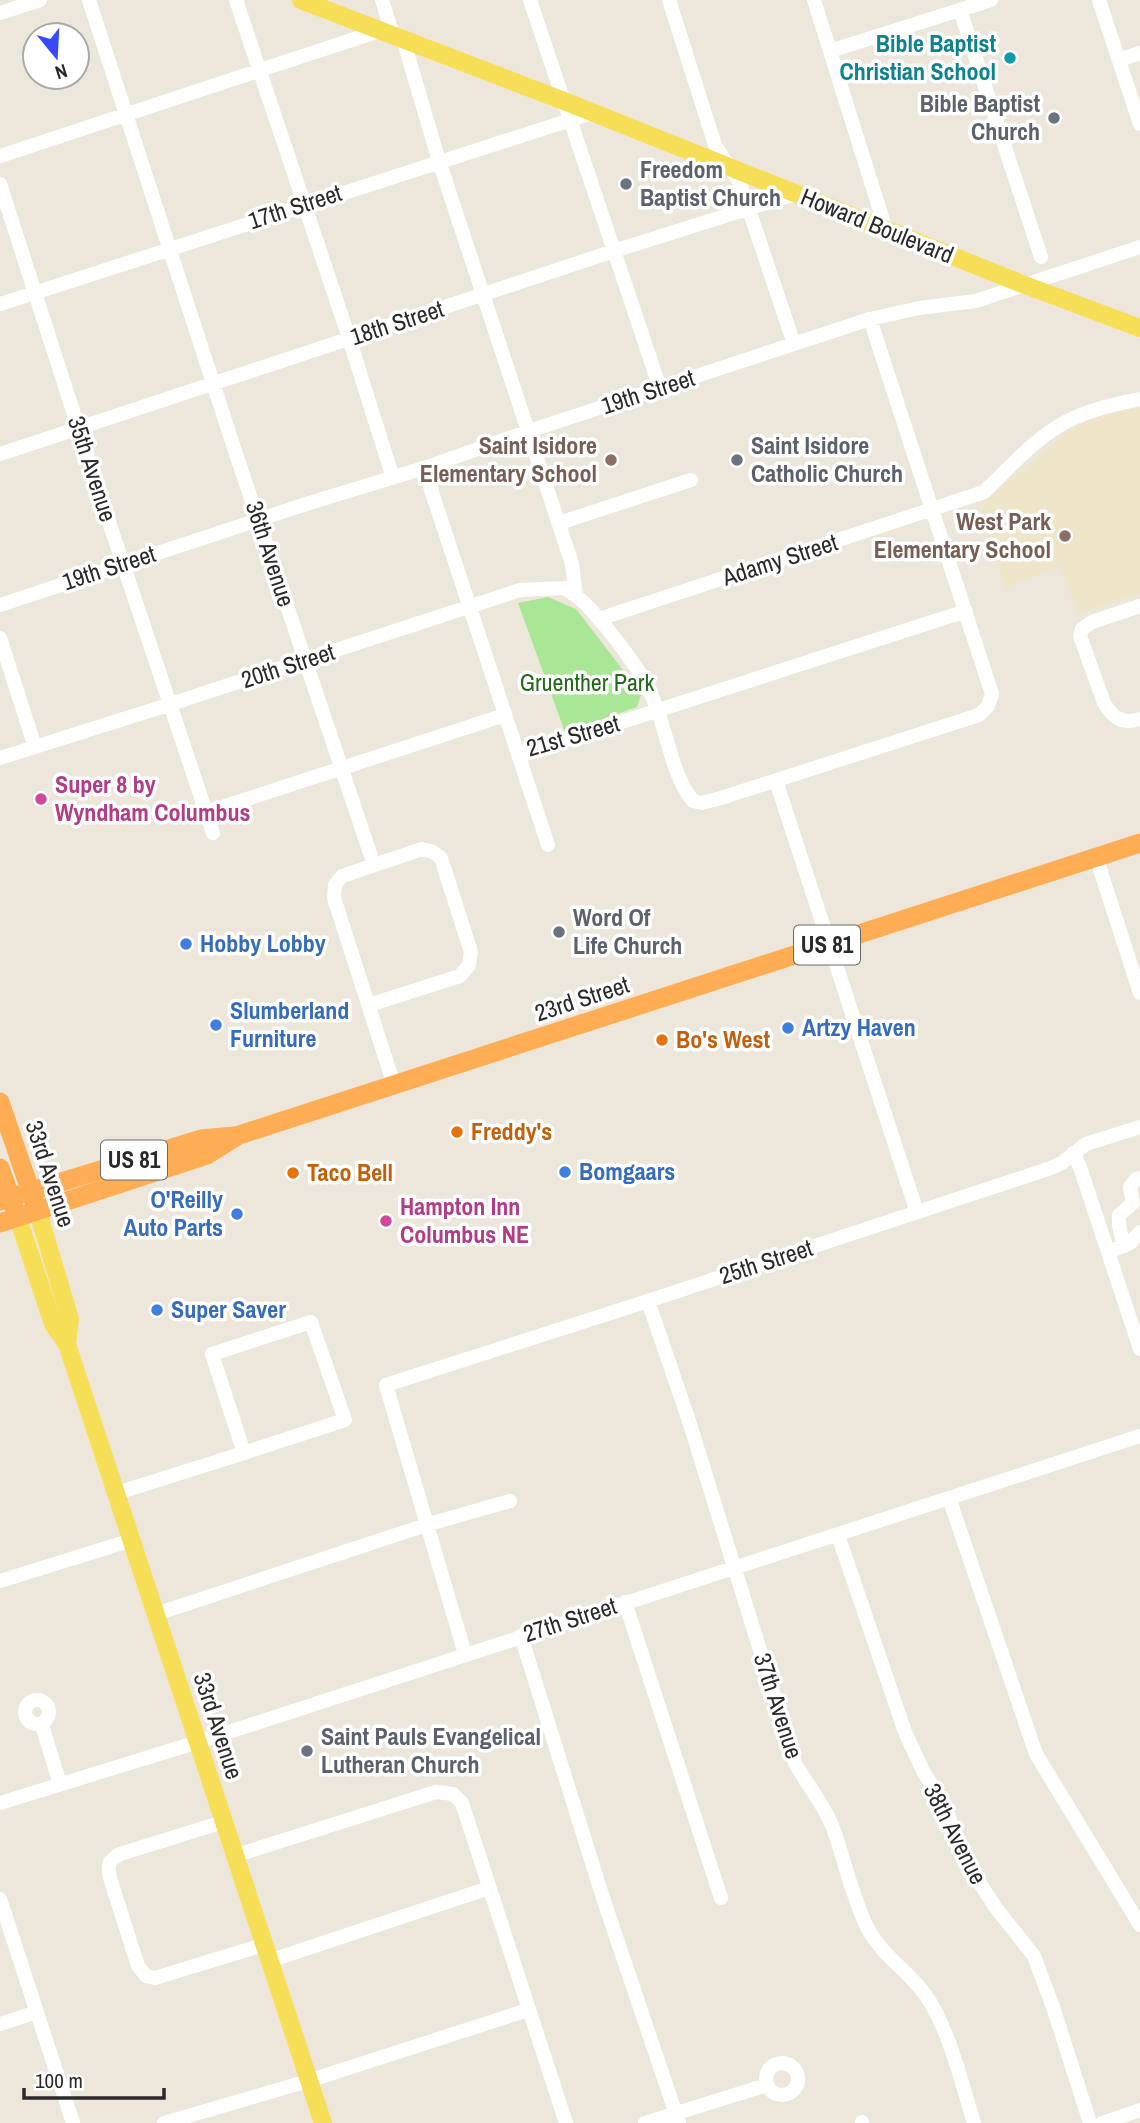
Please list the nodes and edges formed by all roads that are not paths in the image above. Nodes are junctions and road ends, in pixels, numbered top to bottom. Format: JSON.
{"nodes":[{"id":1,"x":40,"y":0,"type":"edge"},
{"id":2,"x":89,"y":0,"type":"edge"},
{"id":3,"x":236,"y":0,"type":"edge"},
{"id":4,"x":301,"y":0,"type":"edge"},
{"id":5,"x":382,"y":0,"type":"edge"},
{"id":6,"x":530,"y":0,"type":"edge"},
{"id":7,"x":668,"y":0,"type":"edge"},
{"id":8,"x":814,"y":0,"type":"edge"},
{"id":9,"x":991,"y":0,"type":"edge"},
{"id":10,"x":1099,"y":0,"type":"edge"},
{"id":11,"x":960,"y":10,"type":"junction"},
{"id":12,"x":0,"y":13,"type":"edge"},
{"id":13,"x":393,"y":35,"type":"junction"},
{"id":14,"x":830,"y":51,"type":"junction"},
{"id":15,"x":1140,"y":53,"type":"edge"},
{"id":16,"x":1119,"y":60,"type":"junction"},
{"id":17,"x":259,"y":72,"type":"junction"},
{"id":18,"x":564,"y":101,"type":"junction"},
{"id":19,"x":592,"y":113,"type":"junction"},
{"id":20,"x":126,"y":115,"type":"junction"},
{"id":21,"x":570,"y":120,"type":"junction"},
{"id":22,"x":1140,"y":124,"type":"edge"},
{"id":23,"x":0,"y":156,"type":"edge"},
{"id":24,"x":439,"y":161,"type":"junction"},
{"id":25,"x":731,"y":167,"type":"junction"},
{"id":26,"x":0,"y":184,"type":"edge"},
{"id":27,"x":795,"y":194,"type":"junction"},
{"id":28,"x":303,"y":205,"type":"junction"},
{"id":29,"x":748,"y":208,"type":"junction"},
{"id":30,"x":886,"y":230,"type":"junction"},
{"id":31,"x":170,"y":247,"type":"junction"},
{"id":32,"x":1140,"y":247,"type":"edge"},
{"id":33,"x":614,"y":251,"type":"junction"},
{"id":34,"x":1041,"y":257,"type":"dead end"},
{"id":35,"x":1025,"y":285,"type":"junction"},
{"id":36,"x":36,"y":292,"type":"junction"},
{"id":37,"x":483,"y":294,"type":"junction"},
{"id":38,"x":0,"y":304,"type":"edge"},
{"id":39,"x":870,"y":319,"type":"junction"},
{"id":40,"x":1140,"y":328,"type":"edge"},
{"id":41,"x":349,"y":338,"type":"junction"},
{"id":42,"x":794,"y":344,"type":"junction"},
{"id":43,"x":215,"y":383,"type":"junction"},
{"id":44,"x":660,"y":388,"type":"junction"},
{"id":45,"x":1140,"y":398,"type":"edge"},
{"id":46,"x":79,"y":428,"type":"junction"},
{"id":47,"x":529,"y":431,"type":"junction"},
{"id":48,"x":0,"y":454,"type":"edge"},
{"id":49,"x":424,"y":468,"type":"junction"},
{"id":50,"x":393,"y":478,"type":"junction"},
{"id":51,"x":691,"y":480,"type":"dead end"},
{"id":52,"x":932,"y":509,"type":"junction"},
{"id":53,"x":259,"y":520,"type":"junction"},
{"id":54,"x":559,"y":523,"type":"junction"},
{"id":55,"x":124,"y":564,"type":"junction"},
{"id":56,"x":576,"y":596,"type":"junction"},
{"id":57,"x":0,"y":605,"type":"edge"},
{"id":58,"x":469,"y":606,"type":"junction"},
{"id":59,"x":1140,"y":606,"type":"edge"},
{"id":60,"x":965,"y":611,"type":"junction"},
{"id":61,"x":599,"y":619,"type":"junction"},
{"id":62,"x":0,"y":638,"type":"edge"},
{"id":63,"x":306,"y":660,"type":"junction"},
{"id":64,"x":171,"y":704,"type":"junction"},
{"id":65,"x":658,"y":711,"type":"junction"},
{"id":66,"x":505,"y":715,"type":"junction"},
{"id":67,"x":1140,"y":719,"type":"edge"},
{"id":68,"x":35,"y":747,"type":"junction"},
{"id":69,"x":519,"y":755,"type":"junction"},
{"id":70,"x":0,"y":758,"type":"edge"},
{"id":71,"x":341,"y":767,"type":"junction"},
{"id":72,"x":776,"y":780,"type":"junction"},
{"id":73,"x":207,"y":812,"type":"junction"},
{"id":74,"x":214,"y":833,"type":"dead end"},
{"id":75,"x":1140,"y":843,"type":"edge"},
{"id":76,"x":548,"y":845,"type":"dead end"},
{"id":77,"x":1096,"y":857,"type":"junction"},
{"id":78,"x":374,"y":865,"type":"junction"},
{"id":79,"x":829,"y":944,"type":"junction"},
{"id":80,"x":1140,"y":993,"type":"edge"},
{"id":81,"x":369,"y":1005,"type":"junction"},
{"id":82,"x":394,"y":1085,"type":"junction"},
{"id":83,"x":0,"y":1102,"type":"edge"},
{"id":84,"x":1140,"y":1127,"type":"edge"},
{"id":85,"x":239,"y":1135,"type":"junction"},
{"id":86,"x":1073,"y":1153,"type":"junction"},
{"id":87,"x":0,"y":1168,"type":"edge"},
{"id":88,"x":1140,"y":1178,"type":"edge"},
{"id":89,"x":30,"y":1192,"type":"junction"},
{"id":90,"x":5,"y":1199,"type":"edge"},
{"id":91,"x":37,"y":1212,"type":"junction"},
{"id":92,"x":917,"y":1212,"type":"junction"},
{"id":93,"x":9,"y":1221,"type":"edge"},
{"id":94,"x":1140,"y":1233,"type":"edge"},
{"id":95,"x":1124,"y":1246,"type":"junction"},
{"id":96,"x":1108,"y":1252,"type":"junction"},
{"id":97,"x":648,"y":1301,"type":"junction"},
{"id":98,"x":68,"y":1344,"type":"junction"},
{"id":99,"x":1140,"y":1349,"type":"edge"},
{"id":100,"x":1140,"y":1436,"type":"edge"},
{"id":101,"x":244,"y":1452,"type":"junction"},
{"id":102,"x":117,"y":1493,"type":"junction"},
{"id":103,"x":949,"y":1498,"type":"junction"},
{"id":104,"x":510,"y":1501,"type":"dead end"},
{"id":105,"x":429,"y":1524,"type":"junction"},
{"id":106,"x":838,"y":1535,"type":"junction"},
{"id":107,"x":132,"y":1540,"type":"junction"},
{"id":108,"x":734,"y":1569,"type":"junction"},
{"id":109,"x":0,"y":1581,"type":"edge"},
{"id":110,"x":625,"y":1602,"type":"junction"},
{"id":111,"x":156,"y":1614,"type":"junction"},
{"id":112,"x":521,"y":1636,"type":"junction"},
{"id":113,"x":466,"y":1654,"type":"junction"},
{"id":114,"x":42,"y":1725,"type":"dead end"},
{"id":115,"x":198,"y":1742,"type":"junction"},
{"id":116,"x":60,"y":1784,"type":"junction"},
{"id":117,"x":0,"y":1803,"type":"edge"},
{"id":118,"x":223,"y":1822,"type":"junction"},
{"id":119,"x":234,"y":1856,"type":"junction"},
{"id":120,"x":488,"y":1888,"type":"junction"},
{"id":121,"x":721,"y":1898,"type":"dead end"},
{"id":122,"x":0,"y":1899,"type":"edge"},
{"id":123,"x":1140,"y":1925,"type":"edge"},
{"id":124,"x":266,"y":1953,"type":"junction"},
{"id":125,"x":527,"y":2010,"type":"junction"},
{"id":126,"x":37,"y":2012,"type":"junction"},
{"id":127,"x":0,"y":2024,"type":"edge"},
{"id":128,"x":308,"y":2081,"type":"junction"},
{"id":129,"x":767,"y":2085,"type":"dead end"},
{"id":130,"x":1140,"y":2110,"type":"edge"},
{"id":131,"x":678,"y":2118,"type":"edge"},
{"id":132,"x":73,"y":2123,"type":"edge"},
{"id":133,"x":164,"y":2123,"type":"edge"},
{"id":134,"x":323,"y":2123,"type":"edge"},
{"id":135,"x":566,"y":2123,"type":"edge"},
{"id":136,"x":645,"y":2123,"type":"edge"},
{"id":137,"x":974,"y":2123,"type":"edge"},
{"id":138,"x":1090,"y":2123,"type":"edge"},
{"id":139,"x":1102,"y":2123,"type":"edge"}],
"edges":[{"from":1,"to":12,"type":"street"},
{"from":2,"to":20,"type":"street","name":"36th Avenue"},
{"from":3,"to":17,"type":"street"},
{"from":4,"to":13,"type":"main road","name":"Howard Boulevard"},
{"from":5,"to":13,"type":"street"},
{"from":6,"to":18,"type":"street"},
{"from":7,"to":25,"type":"street"},
{"from":8,"to":14,"type":"street"},
{"from":9,"to":11,"type":"street"},
{"from":10,"to":16,"type":"street"},
{"from":11,"to":14,"type":"street"},
{"from":11,"to":34,"type":"street"},
{"from":13,"to":17,"type":"street"},
{"from":13,"to":18,"type":"main road","name":"Howard Boulevard"},
{"from":13,"to":24,"type":"street"},
{"from":14,"to":30,"type":"street"},
{"from":15,"to":16,"type":"street"},
{"from":16,"to":22,"type":"street"},
{"from":17,"to":20,"type":"street"},
{"from":17,"to":28,"type":"street"},
{"from":18,"to":19,"type":"main road","name":"Howard Boulevard"},
{"from":18,"to":21,"type":"street"},
{"from":19,"to":21,"type":"street","name":"17th Street"},
{"from":19,"to":25,"type":"main road","name":"Howard Boulevard"},
{"from":20,"to":23,"type":"street"},
{"from":20,"to":31,"type":"street","name":"36th Avenue"},
{"from":21,"to":24,"type":"street","name":"17th Street"},
{"from":21,"to":33,"type":"street"},
{"from":24,"to":28,"type":"street","name":"17th Street"},
{"from":24,"to":37,"type":"street"},
{"from":25,"to":27,"type":"main road","name":"Howard Boulevard"},
{"from":25,"to":29,"type":"street"},
{"from":26,"to":36,"type":"street","name":"35th Avenue"},
{"from":27,"to":29,"type":"street","name":"18th Street"},
{"from":27,"to":30,"type":"main road","name":"Howard Boulevard"},
{"from":28,"to":31,"type":"street","name":"17th Street"},
{"from":28,"to":41,"type":"street"},
{"from":29,"to":33,"type":"street","name":"18th Street"},
{"from":29,"to":42,"type":"street"},
{"from":30,"to":35,"type":"main road","name":"Howard Boulevard"},
{"from":31,"to":36,"type":"street","name":"17th Street"},
{"from":31,"to":43,"type":"street","name":"36th Avenue"},
{"from":32,"to":35,"type":"street","name":"19th Street"},
{"from":33,"to":37,"type":"street","name":"18th Street"},
{"from":33,"to":44,"type":"street"},
{"from":35,"to":39,"type":"street","name":"19th Street"},
{"from":35,"to":40,"type":"main road","name":"Howard Boulevard"},
{"from":36,"to":38,"type":"street","name":"17th Street"},
{"from":36,"to":46,"type":"street","name":"35th Avenue"},
{"from":37,"to":41,"type":"street","name":"18th Street"},
{"from":37,"to":47,"type":"street"},
{"from":39,"to":42,"type":"street","name":"19th Street"},
{"from":39,"to":52,"type":"street"},
{"from":41,"to":43,"type":"street","name":"18th Street"},
{"from":41,"to":50,"type":"street"},
{"from":42,"to":44,"type":"street","name":"19th Street"},
{"from":43,"to":46,"type":"street","name":"18th Street"},
{"from":43,"to":53,"type":"street","name":"36th Avenue"},
{"from":44,"to":47,"type":"street","name":"19th Street"},
{"from":45,"to":52,"type":"street","name":"Adamy Street"},
{"from":46,"to":48,"type":"street","name":"18th Street"},
{"from":46,"to":55,"type":"street","name":"35th Avenue"},
{"from":47,"to":49,"type":"street","name":"19th Street"},
{"from":47,"to":54,"type":"street"},
{"from":49,"to":50,"type":"street","name":"19th Street"},
{"from":49,"to":58,"type":"street"},
{"from":50,"to":53,"type":"street","name":"19th Street"},
{"from":51,"to":54,"type":"street"},
{"from":52,"to":60,"type":"street"},
{"from":52,"to":61,"type":"street","name":"Adamy Street"},
{"from":53,"to":55,"type":"street","name":"19th Street"},
{"from":53,"to":63,"type":"street","name":"36th Avenue"},
{"from":54,"to":56,"type":"street"},
{"from":55,"to":57,"type":"street","name":"19th Street"},
{"from":55,"to":64,"type":"street","name":"35th Avenue"},
{"from":56,"to":58,"type":"street","name":"20th Street"},
{"from":56,"to":61,"type":"street"},
{"from":58,"to":63,"type":"street","name":"20th Street"},
{"from":58,"to":66,"type":"street"},
{"from":59,"to":67,"type":"street"},
{"from":60,"to":65,"type":"street","name":"21st Street"},
{"from":60,"to":72,"type":"street"},
{"from":61,"to":65,"type":"street"},
{"from":62,"to":68,"type":"street"},
{"from":63,"to":64,"type":"street","name":"20th Street"},
{"from":63,"to":71,"type":"street","name":"36th Avenue"},
{"from":64,"to":68,"type":"street","name":"20th Street"},
{"from":64,"to":73,"type":"street","name":"35th Avenue"},
{"from":65,"to":69,"type":"street","name":"21st Street"},
{"from":65,"to":72,"type":"street"},
{"from":66,"to":69,"type":"street","name":"21st Street"},
{"from":66,"to":71,"type":"street","name":"21st Street"},
{"from":68,"to":70,"type":"street","name":"20th Street"},
{"from":69,"to":76,"type":"street"},
{"from":71,"to":73,"type":"street","name":"21st Street"},
{"from":71,"to":78,"type":"street","name":"36th Avenue"},
{"from":72,"to":79,"type":"street"},
{"from":73,"to":74,"type":"street","name":"35th Avenue"},
{"from":75,"to":77,"type":"highway","name":"23rd Street","number":"US 81"},
{"from":77,"to":79,"type":"highway","name":"23rd Street","number":"US 81"},
{"from":77,"to":80,"type":"street"},
{"from":78,"to":81,"type":"street"},
{"from":78,"to":81,"type":"street"},
{"from":79,"to":82,"type":"highway","name":"23rd Street","number":"US 81"},
{"from":79,"to":92,"type":"street"},
{"from":81,"to":82,"type":"street"},
{"from":82,"to":85,"type":"highway","name":"23rd Street","number":"US 81"},
{"from":83,"to":89,"type":"highway","name":"33rd Avenue"},
{"from":84,"to":86,"type":"street","name":"25th Street"},
{"from":85,"to":89,"type":"highway","name":"23rd Street","number":"US 81"},
{"from":85,"to":91,"type":"highway","name":"23rd Street","number":"US 81"},
{"from":86,"to":92,"type":"street","name":"25th Street"},
{"from":86,"to":96,"type":"street"},
{"from":87,"to":90,"type":"highway","name":"33rd Avenue"},
{"from":88,"to":95,"type":"street"},
{"from":89,"to":90,"type":"highway","name":"23rd Street","number":"US 81"},
{"from":89,"to":91,"type":"highway","name":"33rd Avenue"},
{"from":90,"to":93,"type":"highway","name":"33rd Avenue"},
{"from":91,"to":93,"type":"highway","name":"23rd Street"},
{"from":91,"to":98,"type":"main road","name":"33rd Avenue"},
{"from":92,"to":97,"type":"street","name":"25th Street"},
{"from":93,"to":98,"type":"main road","name":"33rd Avenue"},
{"from":94,"to":95,"type":"street"},
{"from":95,"to":96,"type":"street"},
{"from":96,"to":99,"type":"street"},
{"from":97,"to":105,"type":"street","name":"25th Street"},
{"from":97,"to":108,"type":"street","name":"37th Avenue"},
{"from":98,"to":102,"type":"main road","name":"33rd Avenue"},
{"from":100,"to":103,"type":"street","name":"27th Street"},
{"from":101,"to":101,"type":"street"},
{"from":101,"to":102,"type":"street"},
{"from":102,"to":107,"type":"main road","name":"33rd Avenue"},
{"from":103,"to":106,"type":"street","name":"27th Street"},
{"from":103,"to":123,"type":"street"},
{"from":104,"to":105,"type":"street"},
{"from":105,"to":111,"type":"street"},
{"from":105,"to":113,"type":"street"},
{"from":106,"to":108,"type":"street","name":"27th Street"},
{"from":106,"to":138,"type":"street","name":"38th Avenue"},
{"from":107,"to":109,"type":"street"},
{"from":107,"to":111,"type":"main road","name":"33rd Avenue"},
{"from":108,"to":110,"type":"street","name":"27th Street"},
{"from":108,"to":137,"type":"street","name":"37th Avenue"},
{"from":110,"to":112,"type":"street","name":"27th Street"},
{"from":110,"to":121,"type":"street"},
{"from":111,"to":115,"type":"main road","name":"33rd Avenue"},
{"from":112,"to":113,"type":"street","name":"27th Street"},
{"from":112,"to":131,"type":"street"},
{"from":113,"to":115,"type":"street","name":"27th Street"},
{"from":114,"to":116,"type":"street"},
{"from":115,"to":116,"type":"street","name":"27th Street"},
{"from":115,"to":118,"type":"main road","name":"33rd Avenue"},
{"from":116,"to":117,"type":"street","name":"27th Street"},
{"from":118,"to":119,"type":"main road","name":"33rd Avenue"},
{"from":118,"to":124,"type":"street"},
{"from":119,"to":120,"type":"street"},
{"from":119,"to":124,"type":"main road","name":"33rd Avenue"},
{"from":120,"to":124,"type":"street"},
{"from":120,"to":125,"type":"street"},
{"from":122,"to":126,"type":"street"},
{"from":124,"to":128,"type":"main road","name":"33rd Avenue"},
{"from":125,"to":128,"type":"street"},
{"from":125,"to":135,"type":"street"},
{"from":126,"to":127,"type":"street"},
{"from":126,"to":132,"type":"street"},
{"from":128,"to":133,"type":"street"},
{"from":128,"to":134,"type":"main road","name":"33rd Avenue"},
{"from":129,"to":131,"type":"street"},
{"from":130,"to":139,"type":"street"},
{"from":131,"to":136,"type":"street"}]}
